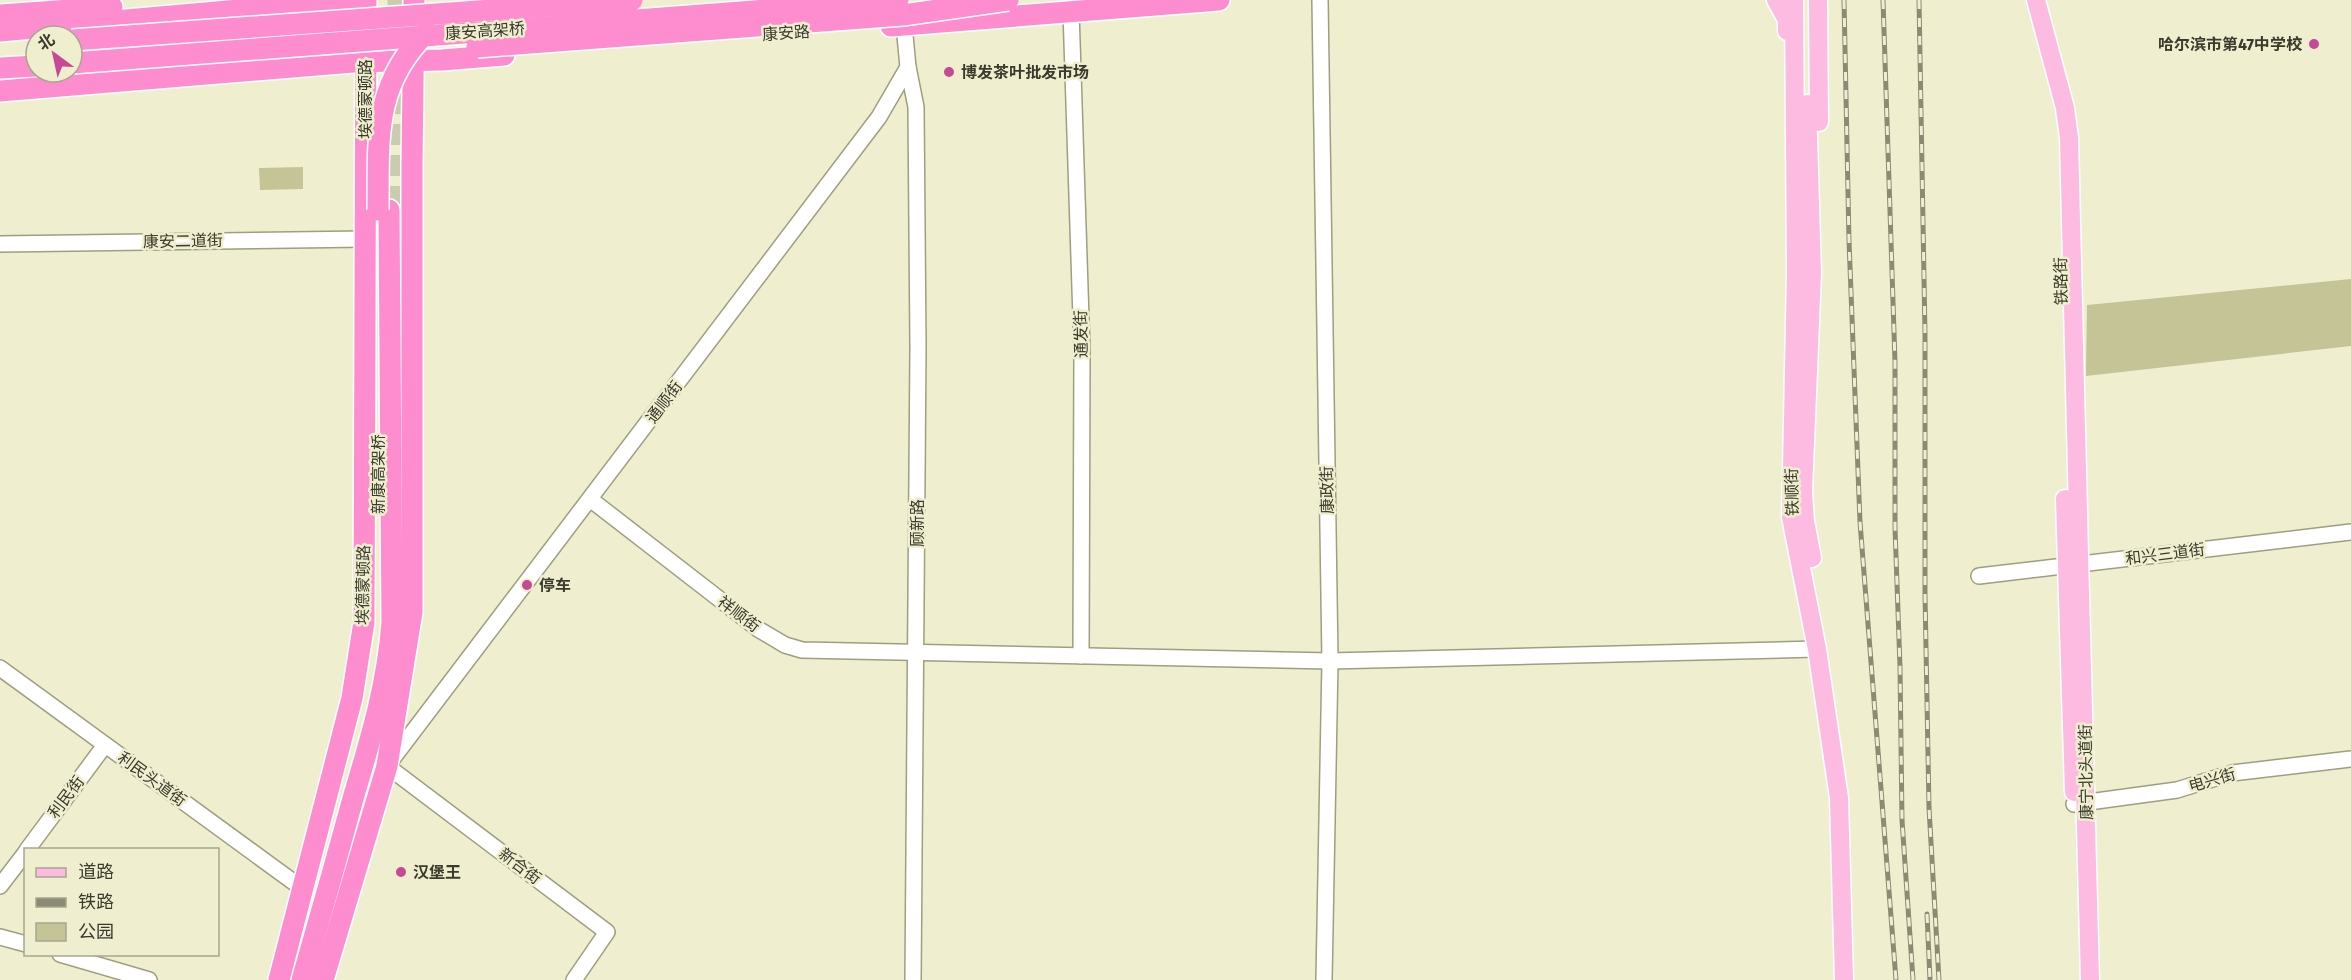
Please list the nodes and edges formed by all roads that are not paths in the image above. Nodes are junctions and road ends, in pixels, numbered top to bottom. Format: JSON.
{"nodes":[{"id":1,"x":244,"y":0,"type":"edge"},
{"id":2,"x":261,"y":0,"type":"edge"},
{"id":3,"x":353,"y":0,"type":"edge"},
{"id":4,"x":366,"y":0,"type":"edge"},
{"id":5,"x":414,"y":0,"type":"edge"},
{"id":6,"x":478,"y":0,"type":"edge"},
{"id":7,"x":632,"y":0,"type":"edge"},
{"id":8,"x":900,"y":0,"type":"edge"},
{"id":9,"x":1008,"y":0,"type":"edge"},
{"id":10,"x":1219,"y":0,"type":"edge"},
{"id":11,"x":1320,"y":0,"type":"edge"},
{"id":12,"x":1776,"y":0,"type":"edge"},
{"id":13,"x":1794,"y":0,"type":"edge"},
{"id":14,"x":1804,"y":0,"type":"edge"},
{"id":15,"x":1818,"y":0,"type":"edge"},
{"id":16,"x":2028,"y":0,"type":"edge"},
{"id":17,"x":2036,"y":0,"type":"edge"},
{"id":18,"x":306,"y":3,"type":"edge"},
{"id":19,"x":1138,"y":3,"type":"edge"},
{"id":20,"x":1071,"y":12,"type":"junction"},
{"id":21,"x":0,"y":15,"type":"edge"},
{"id":22,"x":904,"y":25,"type":"junction"},
{"id":23,"x":0,"y":31,"type":"edge"},
{"id":24,"x":84,"y":39,"type":"edge"},
{"id":25,"x":24,"y":43,"type":"edge"},
{"id":26,"x":0,"y":45,"type":"edge"},
{"id":27,"x":416,"y":60,"type":"junction"},
{"id":28,"x":84,"y":62,"type":"edge"},
{"id":29,"x":353,"y":62,"type":"junction"},
{"id":30,"x":24,"y":67,"type":"edge"},
{"id":31,"x":908,"y":67,"type":"junction"},
{"id":32,"x":0,"y":68,"type":"edge"},
{"id":33,"x":0,"y":80,"type":"edge"},
{"id":34,"x":0,"y":91,"type":"edge"},
{"id":35,"x":366,"y":239,"type":"junction"},
{"id":36,"x":0,"y":244,"type":"edge"},
{"id":37,"x":1804,"y":273,"type":"junction"},
{"id":38,"x":590,"y":499,"type":"junction"},
{"id":39,"x":2351,"y":532,"type":"edge"},
{"id":40,"x":2073,"y":565,"type":"junction"},
{"id":41,"x":1979,"y":576,"type":"dead end"},
{"id":42,"x":1817,"y":649,"type":"junction"},
{"id":43,"x":917,"y":651,"type":"junction"},
{"id":44,"x":1081,"y":656,"type":"junction"},
{"id":45,"x":404,"y":661,"type":"junction"},
{"id":46,"x":1330,"y":661,"type":"junction"},
{"id":47,"x":0,"y":668,"type":"edge"},
{"id":48,"x":105,"y":745,"type":"junction"},
{"id":49,"x":2351,"y":759,"type":"edge"},
{"id":50,"x":387,"y":766,"type":"junction"},
{"id":51,"x":2080,"y":803,"type":"junction"},
{"id":52,"x":28,"y":848,"type":"edge"},
{"id":53,"x":24,"y":854,"type":"edge"},
{"id":54,"x":0,"y":886,"type":"edge"},
{"id":55,"x":303,"y":890,"type":"junction"},
{"id":56,"x":0,"y":937,"type":"edge"},
{"id":57,"x":24,"y":943,"type":"edge"},
{"id":58,"x":67,"y":956,"type":"edge"},
{"id":59,"x":149,"y":980,"type":"edge"},
{"id":60,"x":279,"y":980,"type":"edge"},
{"id":61,"x":290,"y":980,"type":"edge"},
{"id":62,"x":302,"y":980,"type":"edge"},
{"id":63,"x":323,"y":980,"type":"edge"},
{"id":64,"x":574,"y":980,"type":"edge"},
{"id":65,"x":913,"y":980,"type":"edge"},
{"id":66,"x":1324,"y":980,"type":"edge"},
{"id":67,"x":1844,"y":980,"type":"edge"},
{"id":68,"x":1853,"y":980,"type":"edge"},
{"id":69,"x":2079,"y":980,"type":"edge"},
{"id":70,"x":2090,"y":980,"type":"edge"}],
"edges":[{"from":1,"to":21,"type":"highway"},
{"from":2,"to":18,"type":"highway"},
{"from":3,"to":18,"type":"highway"},
{"from":4,"to":35,"type":"highway","name":"埃德蒙顿路"},
{"from":5,"to":45,"type":"highway","name":"埃德蒙顿路"},
{"from":6,"to":61,"type":"highway","name":"新康高架桥","bridge":true},
{"from":7,"to":24,"type":"highway","name":"康安高架桥","bridge":true},
{"from":8,"to":22,"type":"street"},
{"from":8,"to":28,"type":"highway","name":"康安高架桥","bridge":true},
{"from":9,"to":27,"type":"highway","bridge":true},
{"from":10,"to":19,"type":"highway","name":"康安路"},
{"from":11,"to":46,"type":"street","name":"康政街"},
{"from":12,"to":37,"type":"main road"},
{"from":13,"to":37,"type":"main road","name":"铁顺街"},
{"from":14,"to":37,"type":"main road","name":"铁顺街"},
{"from":15,"to":37,"type":"main road"},
{"from":16,"to":40,"type":"main road","name":"铁路街"},
{"from":17,"to":40,"type":"main road","name":"铁路街"},
{"from":18,"to":23,"type":"highway"},
{"from":19,"to":20,"type":"highway","name":"康安路"},
{"from":20,"to":22,"type":"highway","name":"康安路"},
{"from":20,"to":44,"type":"street","name":"通发街"},
{"from":22,"to":27,"type":"highway","name":"康安路"},
{"from":22,"to":31,"type":"street"},
{"from":25,"to":26,"type":"highway"},
{"from":27,"to":29,"type":"highway","name":"康安路"},
{"from":29,"to":33,"type":"highway"},
{"from":29,"to":34,"type":"highway"},
{"from":30,"to":32,"type":"highway"},
{"from":31,"to":38,"type":"street","name":"通顺街"},
{"from":31,"to":43,"type":"street","name":"顾新路"},
{"from":35,"to":36,"type":"street","name":"康安二道街"},
{"from":35,"to":55,"type":"highway","name":"埃德蒙顿路"},
{"from":37,"to":42,"type":"main road","name":"铁顺街"},
{"from":37,"to":68,"type":"main road","name":"铁顺街"},
{"from":38,"to":43,"type":"street","name":"祥顺街"},
{"from":38,"to":50,"type":"street","name":"通顺街"},
{"from":39,"to":40,"type":"street","name":"和兴三道街"},
{"from":40,"to":41,"type":"street","name":"和兴三道街"},
{"from":40,"to":51,"type":"main road","name":"康宁北头道街"},
{"from":42,"to":46,"type":"street","name":"祥顺街"},
{"from":42,"to":67,"type":"main road","name":"铁顺街"},
{"from":43,"to":44,"type":"street","name":"祥顺街"},
{"from":43,"to":65,"type":"street","name":"顾新路"},
{"from":44,"to":46,"type":"street","name":"祥顺街"},
{"from":45,"to":50,"type":"highway","name":"埃德蒙顿路"},
{"from":45,"to":62,"type":"highway","name":"埃德蒙顿路"},
{"from":46,"to":66,"type":"street","name":"康政街"},
{"from":47,"to":48,"type":"street","name":"利民头道街"},
{"from":48,"to":52,"type":"street","name":"利民街"},
{"from":48,"to":55,"type":"street","name":"利民头道街"},
{"from":49,"to":51,"type":"street","name":"电兴街"},
{"from":50,"to":63,"type":"highway","name":"埃德蒙顿路"},
{"from":50,"to":64,"type":"street","name":"新合街"},
{"from":51,"to":69,"type":"main road","name":"康宁北头道街"},
{"from":51,"to":70,"type":"main road","name":"康宁北头道街"},
{"from":53,"to":54,"type":"street","name":"利民街"},
{"from":55,"to":60,"type":"highway","name":"埃德蒙顿路"},
{"from":56,"to":57,"type":"street"},
{"from":58,"to":59,"type":"street"}]}
